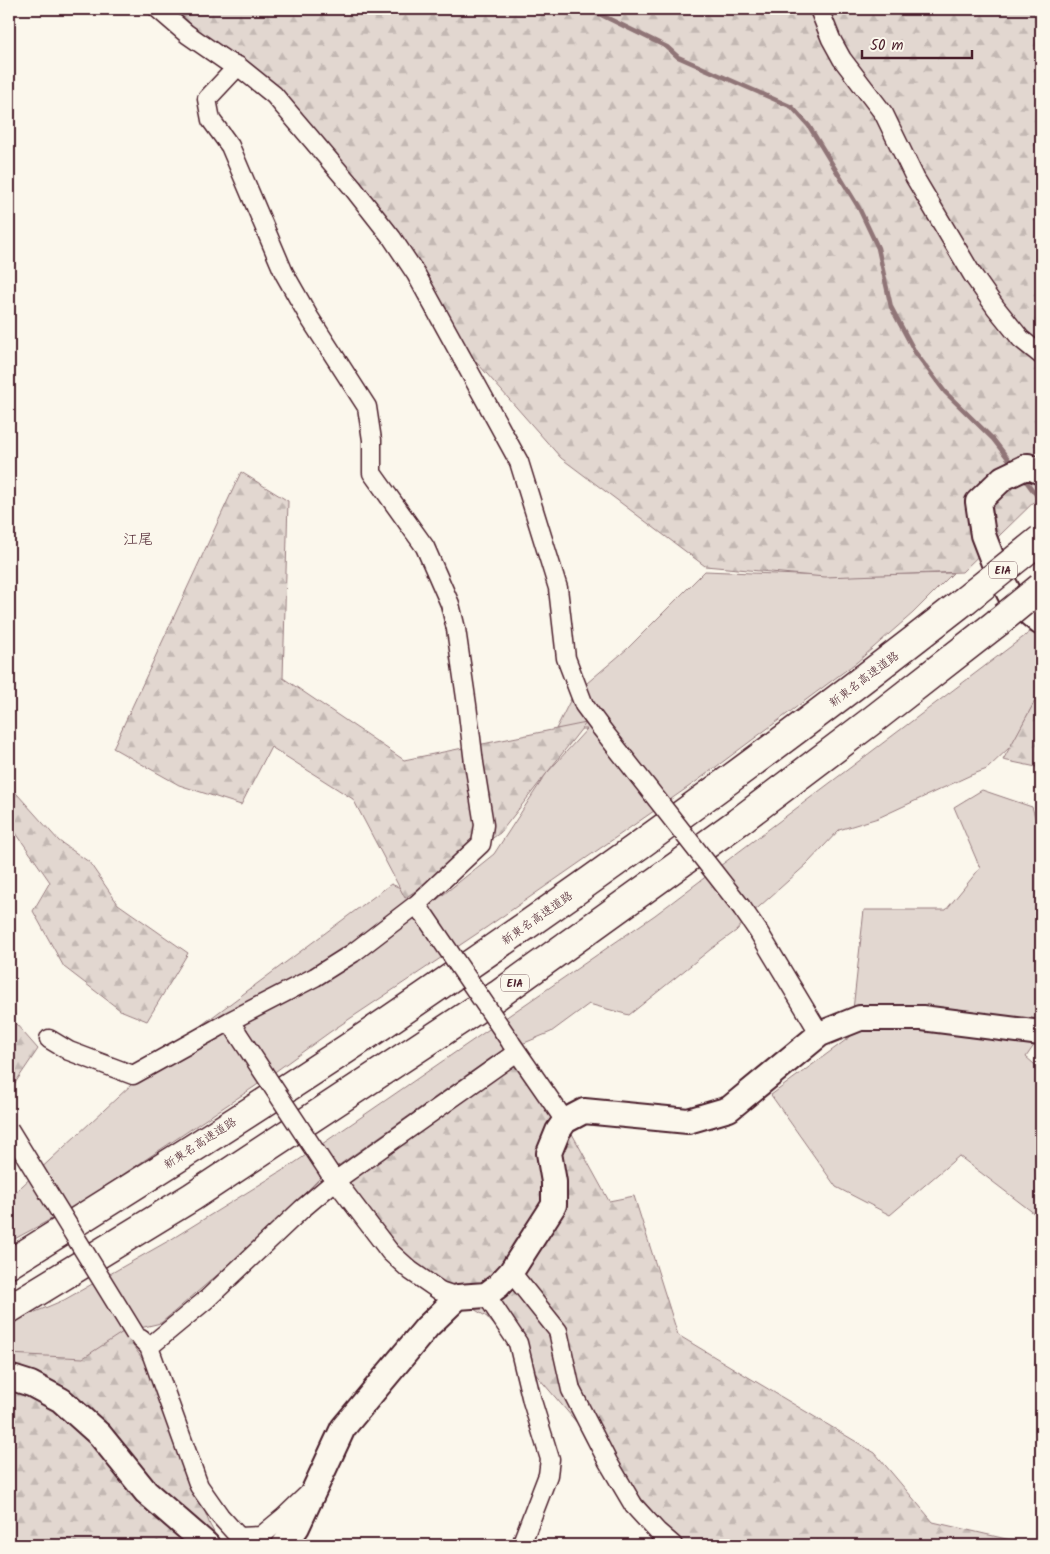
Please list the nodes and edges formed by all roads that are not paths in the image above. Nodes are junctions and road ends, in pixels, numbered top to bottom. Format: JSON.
{"nodes":[{"id":1,"x":158,"y":9,"type":"edge"},
{"id":2,"x":820,"y":9,"type":"edge"},
{"id":3,"x":238,"y":66,"type":"junction"},
{"id":4,"x":1041,"y":356,"type":"edge"},
{"id":5,"x":1041,"y":472,"type":"edge"},
{"id":6,"x":1041,"y":539,"type":"edge"},
{"id":7,"x":1041,"y":587,"type":"edge"},
{"id":8,"x":1041,"y":624,"type":"edge"},
{"id":9,"x":421,"y":910,"type":"junction"},
{"id":10,"x":234,"y":1028,"type":"junction"},
{"id":11,"x":1041,"y":1033,"type":"edge"},
{"id":12,"x":820,"y":1034,"type":"junction"},
{"id":13,"x":49,"y":1039,"type":"dead end"},
{"id":14,"x":513,"y":1047,"type":"junction"},
{"id":15,"x":565,"y":1121,"type":"junction"},
{"id":16,"x":9,"y":1129,"type":"edge"},
{"id":17,"x":332,"y":1176,"type":"junction"},
{"id":18,"x":9,"y":1264,"type":"edge"},
{"id":19,"x":511,"y":1272,"type":"junction"},
{"id":20,"x":486,"y":1295,"type":"junction"},
{"id":21,"x":458,"y":1297,"type":"junction"},
{"id":22,"x":9,"y":1309,"type":"edge"},
{"id":23,"x":149,"y":1347,"type":"junction"},
{"id":24,"x":9,"y":1378,"type":"edge"},
{"id":25,"x":315,"y":1487,"type":"junction"},
{"id":26,"x":207,"y":1545,"type":"edge"},
{"id":27,"x":284,"y":1545,"type":"edge"},
{"id":28,"x":521,"y":1545,"type":"edge"},
{"id":29,"x":673,"y":1545,"type":"edge"}],
"edges":[{"from":1,"to":3,"type":"street"},
{"from":2,"to":4,"type":"street"},
{"from":3,"to":9,"type":"street"},
{"from":3,"to":12,"type":"street","bridge":true},
{"from":5,"to":8,"type":"street"},
{"from":6,"to":18,"type":"highway","name":"新東名高速道路","number":"E1A","bridge":true},
{"from":7,"to":22,"type":"highway","number":"E1A","bridge":true},
{"from":9,"to":10,"type":"street"},
{"from":9,"to":14,"type":"street","bridge":true},
{"from":10,"to":13,"type":"street"},
{"from":10,"to":17,"type":"street","bridge":true},
{"from":11,"to":12,"type":"street"},
{"from":12,"to":15,"type":"street"},
{"from":14,"to":15,"type":"street"},
{"from":14,"to":17,"type":"street"},
{"from":15,"to":19,"type":"street"},
{"from":16,"to":23,"type":"street","bridge":true},
{"from":17,"to":21,"type":"street"},
{"from":17,"to":23,"type":"street"},
{"from":19,"to":20,"type":"street"},
{"from":19,"to":29,"type":"street"},
{"from":20,"to":21,"type":"street"},
{"from":20,"to":28,"type":"street"},
{"from":21,"to":25,"type":"street"},
{"from":23,"to":25,"type":"street"},
{"from":24,"to":26,"type":"street"},
{"from":25,"to":27,"type":"street"}]}
